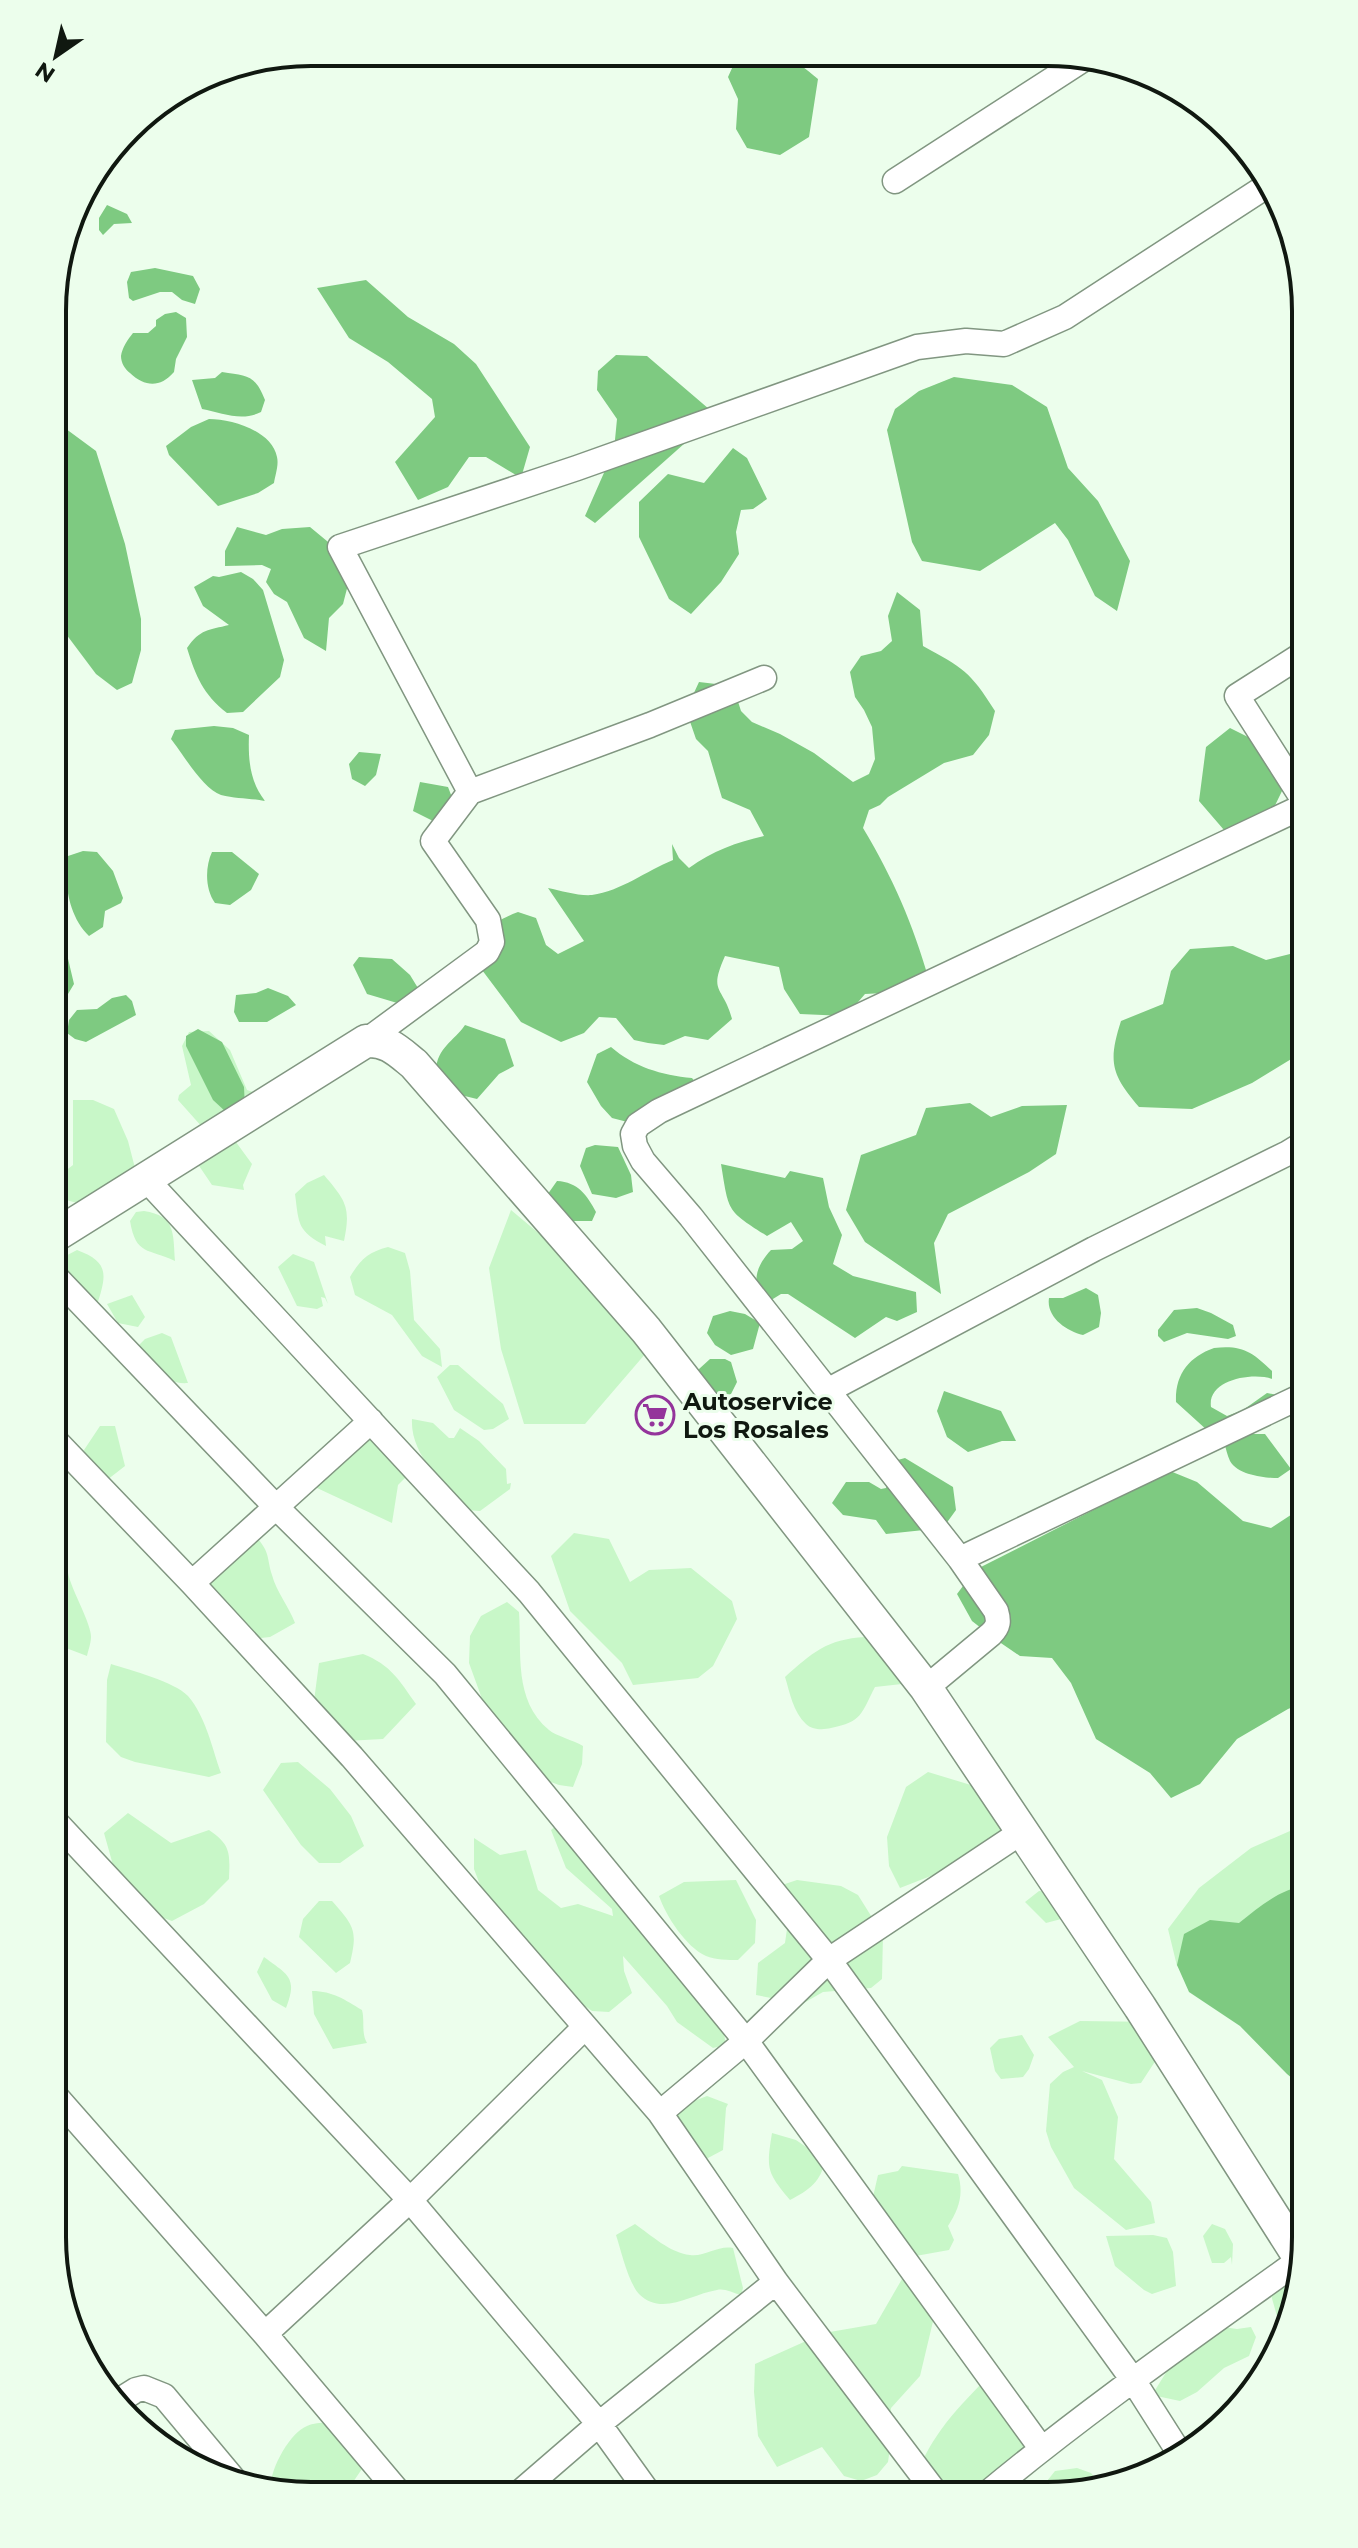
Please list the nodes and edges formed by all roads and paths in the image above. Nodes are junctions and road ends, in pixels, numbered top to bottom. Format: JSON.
{"nodes":[{"id":1,"x":1070,"y":68,"type":"edge"},
{"id":2,"x":895,"y":181,"type":"dead end"},
{"id":3,"x":1260,"y":190,"type":"edge"},
{"id":4,"x":1292,"y":661,"type":"edge"},
{"id":5,"x":764,"y":678,"type":"dead end"},
{"id":6,"x":1292,"y":782,"type":"edge"},
{"id":7,"x":470,"y":792,"type":"junction"},
{"id":8,"x":1292,"y":811,"type":"edge"},
{"id":9,"x":366,"y":1041,"type":"junction"},
{"id":10,"x":1292,"y":1150,"type":"edge"},
{"id":11,"x":145,"y":1178,"type":"junction"},
{"id":12,"x":66,"y":1229,"type":"edge"},
{"id":13,"x":66,"y":1288,"type":"edge"},
{"id":14,"x":827,"y":1391,"type":"junction"},
{"id":15,"x":1291,"y":1401,"type":"edge"},
{"id":16,"x":371,"y":1421,"type":"junction"},
{"id":17,"x":66,"y":1452,"type":"edge"},
{"id":18,"x":276,"y":1507,"type":"junction"},
{"id":19,"x":960,"y":1559,"type":"junction"},
{"id":20,"x":192,"y":1583,"type":"junction"},
{"id":21,"x":926,"y":1688,"type":"junction"},
{"id":22,"x":1023,"y":1831,"type":"junction"},
{"id":23,"x":66,"y":1833,"type":"edge"},
{"id":24,"x":829,"y":1960,"type":"junction"},
{"id":25,"x":585,"y":2027,"type":"junction"},
{"id":26,"x":746,"y":2041,"type":"junction"},
{"id":27,"x":66,"y":2108,"type":"edge"},
{"id":28,"x":660,"y":2113,"type":"junction"},
{"id":29,"x":410,"y":2200,"type":"junction"},
{"id":30,"x":1291,"y":2244,"type":"edge"},
{"id":31,"x":1289,"y":2270,"type":"edge"},
{"id":32,"x":776,"y":2282,"type":"junction"},
{"id":33,"x":265,"y":2334,"type":"junction"},
{"id":34,"x":1133,"y":2380,"type":"junction"},
{"id":35,"x":126,"y":2396,"type":"edge"},
{"id":36,"x":599,"y":2424,"type":"junction"},
{"id":37,"x":1175,"y":2446,"type":"edge"},
{"id":38,"x":1041,"y":2448,"type":"junction"},
{"id":39,"x":221,"y":2465,"type":"edge"},
{"id":40,"x":390,"y":2482,"type":"edge"},
{"id":41,"x":532,"y":2482,"type":"edge"},
{"id":42,"x":641,"y":2482,"type":"edge"},
{"id":43,"x":927,"y":2482,"type":"edge"},
{"id":44,"x":1001,"y":2482,"type":"edge"}],
"edges":[{"from":1,"to":2,"type":"street"},
{"from":3,"to":7,"type":"street"},
{"from":4,"to":6,"type":"street"},
{"from":5,"to":7,"type":"street"},
{"from":7,"to":9,"type":"street"},
{"from":8,"to":14,"type":"street"},
{"from":9,"to":11,"type":"main road"},
{"from":9,"to":21,"type":"main road"},
{"from":10,"to":14,"type":"street"},
{"from":11,"to":12,"type":"main road"},
{"from":11,"to":16,"type":"street"},
{"from":13,"to":18,"type":"street"},
{"from":14,"to":19,"type":"street"},
{"from":15,"to":19,"type":"street"},
{"from":16,"to":18,"type":"street"},
{"from":16,"to":24,"type":"street"},
{"from":17,"to":20,"type":"street"},
{"from":18,"to":20,"type":"street"},
{"from":18,"to":26,"type":"street"},
{"from":19,"to":21,"type":"street"},
{"from":20,"to":25,"type":"street"},
{"from":21,"to":22,"type":"main road"},
{"from":22,"to":24,"type":"street"},
{"from":22,"to":30,"type":"main road"},
{"from":23,"to":29,"type":"street"},
{"from":24,"to":26,"type":"street"},
{"from":24,"to":34,"type":"street"},
{"from":25,"to":28,"type":"street"},
{"from":25,"to":29,"type":"street"},
{"from":26,"to":28,"type":"street"},
{"from":26,"to":38,"type":"street"},
{"from":27,"to":33,"type":"street"},
{"from":28,"to":32,"type":"street"},
{"from":29,"to":33,"type":"street"},
{"from":29,"to":36,"type":"street"},
{"from":31,"to":34,"type":"street"},
{"from":32,"to":36,"type":"street"},
{"from":32,"to":43,"type":"street"},
{"from":33,"to":40,"type":"street"},
{"from":34,"to":37,"type":"street"},
{"from":34,"to":38,"type":"street"},
{"from":35,"to":39,"type":"street"},
{"from":36,"to":41,"type":"street"},
{"from":36,"to":42,"type":"street"},
{"from":38,"to":44,"type":"street"}]}
